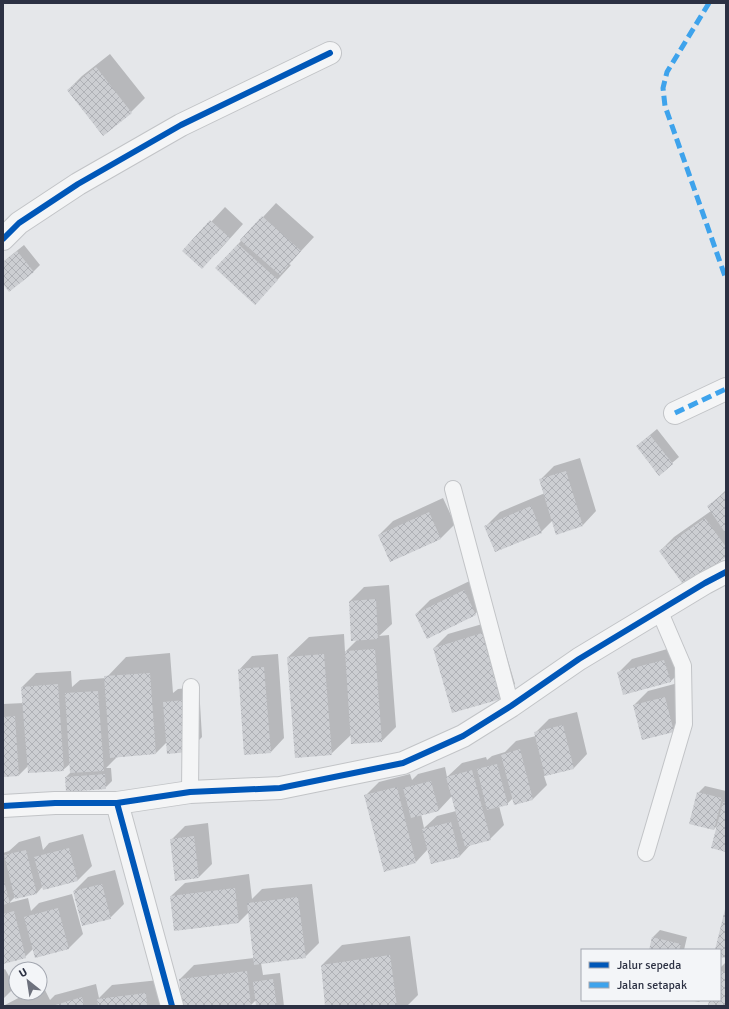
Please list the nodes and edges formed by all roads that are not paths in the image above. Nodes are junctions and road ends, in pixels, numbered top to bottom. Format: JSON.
{"nodes":[{"id":1,"x":330,"y":53,"type":"dead end"},
{"id":2,"x":3,"y":239,"type":"edge"},
{"id":3,"x":726,"y":389,"type":"edge"},
{"id":4,"x":675,"y":414,"type":"dead end"},
{"id":5,"x":454,"y":489,"type":"dead end"},
{"id":6,"x":726,"y":572,"type":"edge"},
{"id":7,"x":659,"y":610,"type":"junction"},
{"id":8,"x":191,"y":687,"type":"dead end"},
{"id":9,"x":511,"y":706,"type":"junction"},
{"id":10,"x":190,"y":792,"type":"junction"},
{"id":11,"x":117,"y":803,"type":"junction"},
{"id":12,"x":3,"y":806,"type":"edge"},
{"id":13,"x":646,"y":853,"type":"dead end"},
{"id":14,"x":172,"y":1006,"type":"edge"}],
"edges":[{"from":1,"to":2,"type":"street"},
{"from":3,"to":4,"type":"street"},
{"from":5,"to":9,"type":"lane"},
{"from":6,"to":7,"type":"street"},
{"from":7,"to":9,"type":"street"},
{"from":7,"to":13,"type":"lane"},
{"from":8,"to":10,"type":"lane"},
{"from":9,"to":10,"type":"street"},
{"from":10,"to":11,"type":"street"},
{"from":11,"to":12,"type":"street"},
{"from":11,"to":14,"type":"street"}]}
